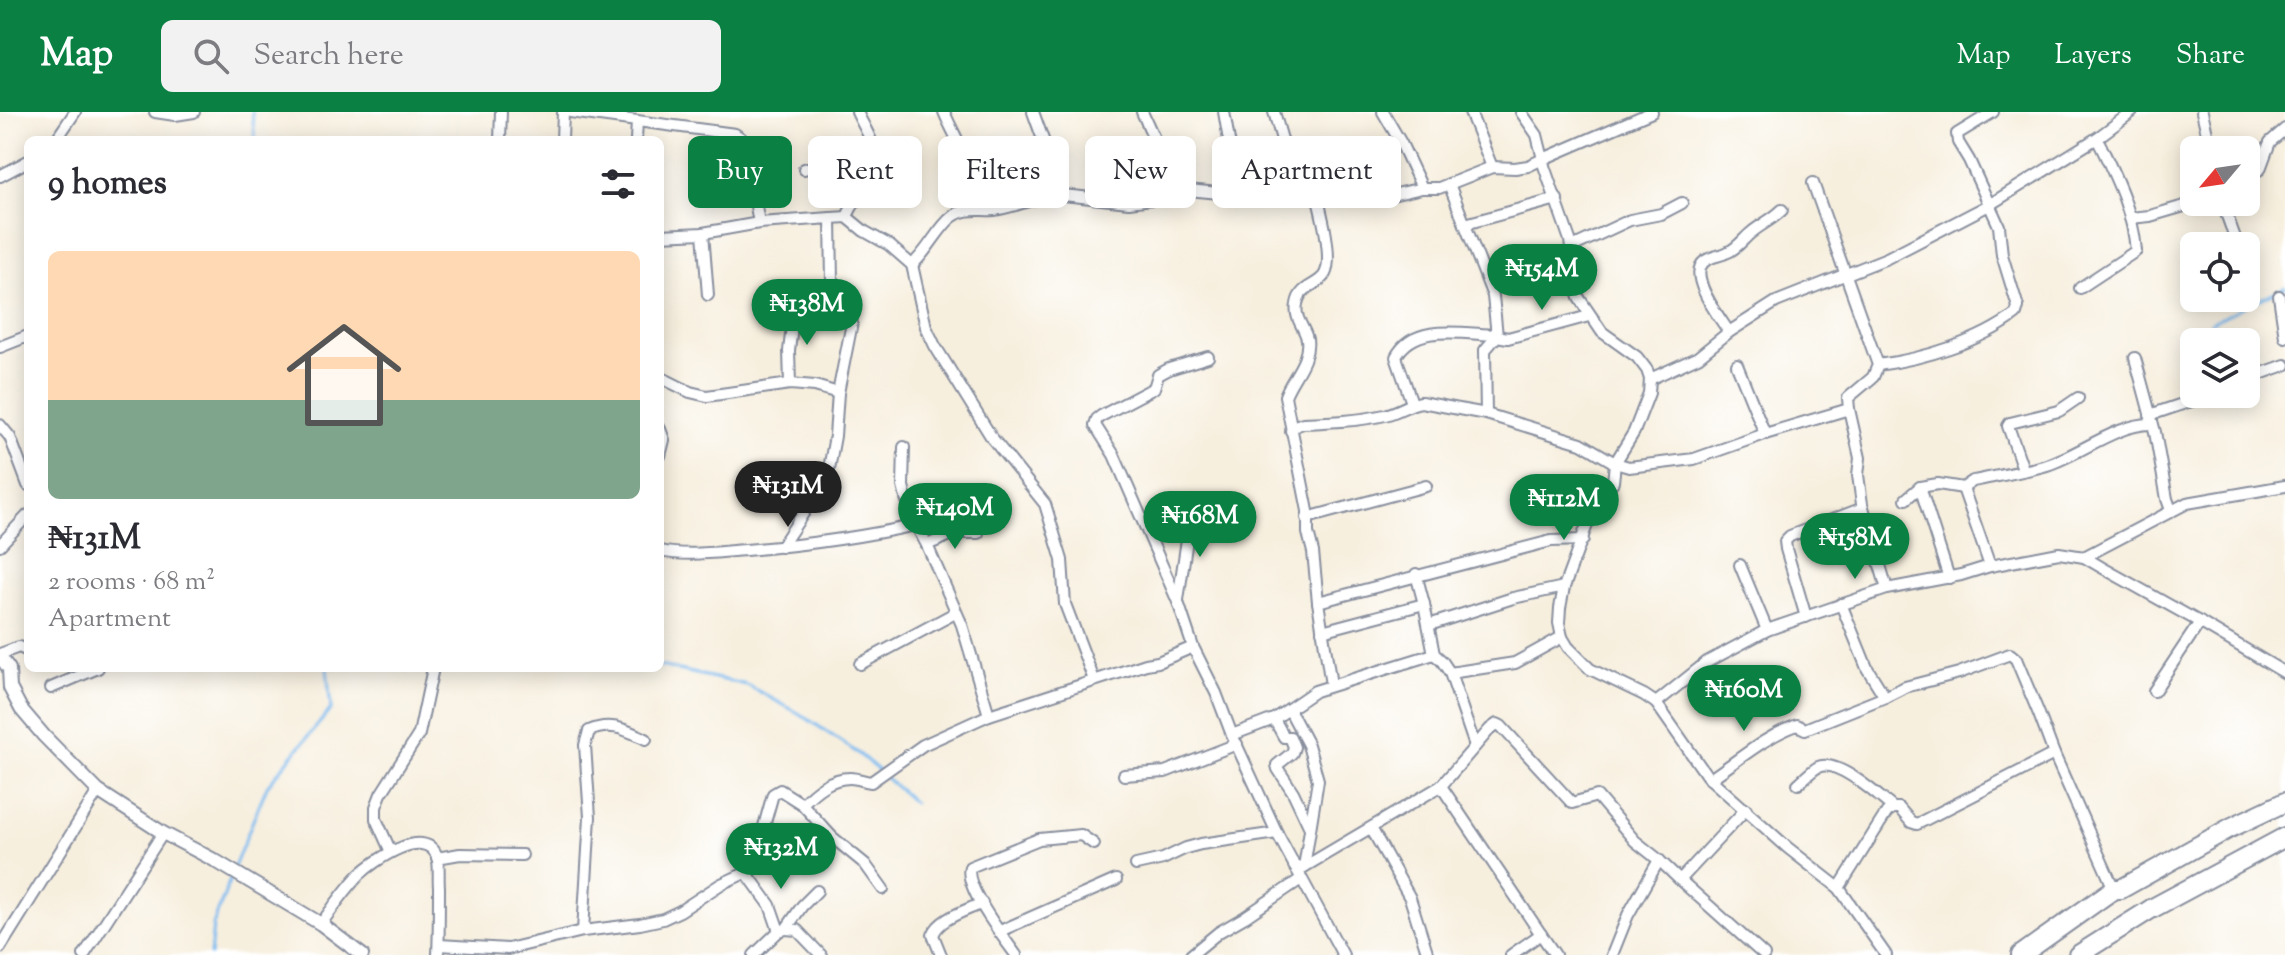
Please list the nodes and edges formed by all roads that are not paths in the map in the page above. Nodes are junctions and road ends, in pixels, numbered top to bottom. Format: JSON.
{"nodes":[{"id":1,"x":75,"y":112,"type":"edge"},
{"id":2,"x":155,"y":112,"type":"edge"},
{"id":3,"x":194,"y":112,"type":"edge"},
{"id":4,"x":501,"y":112,"type":"edge"},
{"id":5,"x":563,"y":112,"type":"edge"},
{"id":6,"x":570,"y":112,"type":"edge"},
{"id":7,"x":857,"y":112,"type":"edge"},
{"id":8,"x":944,"y":112,"type":"edge"},
{"id":9,"x":1033,"y":112,"type":"edge"},
{"id":10,"x":1142,"y":112,"type":"edge"},
{"id":11,"x":1224,"y":112,"type":"edge"},
{"id":12,"x":1274,"y":112,"type":"edge"},
{"id":13,"x":1383,"y":112,"type":"edge"},
{"id":14,"x":1470,"y":112,"type":"edge"},
{"id":15,"x":1521,"y":112,"type":"edge"},
{"id":16,"x":1652,"y":112,"type":"edge"},
{"id":17,"x":1993,"y":112,"type":"edge"},
{"id":18,"x":2132,"y":112,"type":"edge"},
{"id":19,"x":2202,"y":112,"type":"edge"},
{"id":20,"x":637,"y":121,"type":"junction"},
{"id":21,"x":2285,"y":129,"type":"edge"},
{"id":22,"x":59,"y":136,"type":"edge"},
{"id":23,"x":500,"y":136,"type":"edge"},
{"id":24,"x":562,"y":136,"type":"edge"},
{"id":25,"x":636,"y":136,"type":"edge"},
{"id":26,"x":867,"y":136,"type":"edge"},
{"id":27,"x":1042,"y":136,"type":"edge"},
{"id":28,"x":1153,"y":136,"type":"edge"},
{"id":29,"x":1228,"y":136,"type":"edge"},
{"id":30,"x":1281,"y":136,"type":"edge"},
{"id":31,"x":2208,"y":136,"type":"edge"},
{"id":32,"x":2097,"y":138,"type":"junction"},
{"id":33,"x":1543,"y":159,"type":"junction"},
{"id":34,"x":24,"y":163,"type":"edge"},
{"id":35,"x":1492,"y":167,"type":"junction"},
{"id":36,"x":808,"y":168,"type":"edge"},
{"id":37,"x":804,"y":169,"type":"dead end"},
{"id":38,"x":2260,"y":169,"type":"edge"},
{"id":39,"x":0,"y":176,"type":"edge"},
{"id":40,"x":1813,"y":183,"type":"dead end"},
{"id":41,"x":1449,"y":184,"type":"junction"},
{"id":42,"x":1422,"y":188,"type":"junction"},
{"id":43,"x":1401,"y":193,"type":"edge"},
{"id":44,"x":1557,"y":199,"type":"junction"},
{"id":45,"x":1682,"y":203,"type":"dead end"},
{"id":46,"x":1989,"y":205,"type":"junction"},
{"id":47,"x":2180,"y":207,"type":"edge"},
{"id":48,"x":850,"y":208,"type":"edge"},
{"id":49,"x":1002,"y":208,"type":"edge"},
{"id":50,"x":1320,"y":208,"type":"edge"},
{"id":51,"x":978,"y":210,"type":"junction"},
{"id":52,"x":1782,"y":210,"type":"dead end"},
{"id":53,"x":847,"y":217,"type":"junction"},
{"id":54,"x":831,"y":218,"type":"junction"},
{"id":55,"x":2130,"y":218,"type":"junction"},
{"id":56,"x":759,"y":223,"type":"junction"},
{"id":57,"x":1465,"y":224,"type":"junction"},
{"id":58,"x":703,"y":233,"type":"junction"},
{"id":59,"x":664,"y":235,"type":"edge"},
{"id":60,"x":1572,"y":247,"type":"junction"},
{"id":61,"x":912,"y":265,"type":"junction"},
{"id":62,"x":1846,"y":274,"type":"junction"},
{"id":63,"x":2080,"y":288,"type":"dead end"},
{"id":64,"x":708,"y":295,"type":"dead end"},
{"id":65,"x":2279,"y":296,"type":"dead end"},
{"id":66,"x":794,"y":309,"type":"dead end"},
{"id":67,"x":1589,"y":316,"type":"junction"},
{"id":68,"x":1729,"y":332,"type":"junction"},
{"id":69,"x":1496,"y":336,"type":"junction"},
{"id":70,"x":2285,"y":337,"type":"edge"},
{"id":71,"x":24,"y":338,"type":"edge"},
{"id":72,"x":0,"y":347,"type":"edge"},
{"id":73,"x":1208,"y":357,"type":"dead end"},
{"id":74,"x":2135,"y":358,"type":"dead end"},
{"id":75,"x":1737,"y":365,"type":"dead end"},
{"id":76,"x":1878,"y":365,"type":"junction"},
{"id":77,"x":2285,"y":365,"type":"edge"},
{"id":78,"x":2260,"y":374,"type":"edge"},
{"id":79,"x":664,"y":379,"type":"edge"},
{"id":80,"x":1650,"y":379,"type":"junction"},
{"id":81,"x":790,"y":384,"type":"junction"},
{"id":82,"x":838,"y":393,"type":"junction"},
{"id":83,"x":2078,"y":398,"type":"dead end"},
{"id":84,"x":1412,"y":403,"type":"junction"},
{"id":85,"x":2180,"y":407,"type":"edge"},
{"id":86,"x":1849,"y":409,"type":"junction"},
{"id":87,"x":1486,"y":414,"type":"junction"},
{"id":88,"x":2151,"y":419,"type":"junction"},
{"id":89,"x":0,"y":425,"type":"edge"},
{"id":90,"x":1291,"y":431,"type":"junction"},
{"id":91,"x":1765,"y":434,"type":"junction"},
{"id":92,"x":904,"y":447,"type":"dead end"},
{"id":93,"x":1615,"y":463,"type":"junction"},
{"id":94,"x":2023,"y":469,"type":"junction"},
{"id":95,"x":24,"y":474,"type":"edge"},
{"id":96,"x":1426,"y":486,"type":"dead end"},
{"id":97,"x":2285,"y":486,"type":"edge"},
{"id":98,"x":1920,"y":487,"type":"junction"},
{"id":99,"x":1963,"y":488,"type":"junction"},
{"id":100,"x":1906,"y":499,"type":"dead end"},
{"id":101,"x":1207,"y":504,"type":"dead end"},
{"id":102,"x":1863,"y":508,"type":"junction"},
{"id":103,"x":2171,"y":510,"type":"junction"},
{"id":104,"x":1307,"y":518,"type":"junction"},
{"id":105,"x":24,"y":519,"type":"edge"},
{"id":106,"x":916,"y":525,"type":"junction"},
{"id":107,"x":978,"y":533,"type":"dead end"},
{"id":108,"x":1583,"y":540,"type":"junction"},
{"id":109,"x":0,"y":545,"type":"edge"},
{"id":110,"x":927,"y":545,"type":"junction"},
{"id":111,"x":781,"y":547,"type":"junction"},
{"id":112,"x":664,"y":552,"type":"edge"},
{"id":113,"x":2084,"y":557,"type":"junction"},
{"id":114,"x":1740,"y":565,"type":"dead end"},
{"id":115,"x":1990,"y":566,"type":"junction"},
{"id":116,"x":1416,"y":574,"type":"junction"},
{"id":117,"x":1949,"y":578,"type":"junction"},
{"id":118,"x":1564,"y":587,"type":"junction"},
{"id":119,"x":1887,"y":589,"type":"junction"},
{"id":120,"x":1178,"y":602,"type":"junction"},
{"id":121,"x":1318,"y":602,"type":"junction"},
{"id":122,"x":1424,"y":604,"type":"junction"},
{"id":123,"x":1841,"y":604,"type":"junction"},
{"id":124,"x":955,"y":613,"type":"junction"},
{"id":125,"x":1806,"y":617,"type":"junction"},
{"id":126,"x":2200,"y":622,"type":"junction"},
{"id":127,"x":1429,"y":625,"type":"junction"},
{"id":128,"x":1767,"y":630,"type":"junction"},
{"id":129,"x":1322,"y":631,"type":"junction"},
{"id":130,"x":1562,"y":637,"type":"junction"},
{"id":131,"x":1193,"y":647,"type":"junction"},
{"id":132,"x":24,"y":649,"type":"edge"},
{"id":133,"x":1434,"y":654,"type":"junction"},
{"id":134,"x":0,"y":655,"type":"edge"},
{"id":135,"x":860,"y":664,"type":"dead end"},
{"id":136,"x":5,"y":671,"type":"edge"},
{"id":137,"x":89,"y":672,"type":"edge"},
{"id":138,"x":432,"y":672,"type":"edge"},
{"id":139,"x":1450,"y":673,"type":"junction"},
{"id":140,"x":2285,"y":673,"type":"edge"},
{"id":141,"x":1094,"y":680,"type":"junction"},
{"id":142,"x":1331,"y":685,"type":"junction"},
{"id":143,"x":51,"y":688,"type":"dead end"},
{"id":144,"x":2154,"y":691,"type":"dead end"},
{"id":145,"x":1885,"y":697,"type":"junction"},
{"id":146,"x":1656,"y":703,"type":"junction"},
{"id":147,"x":1289,"y":709,"type":"junction"},
{"id":148,"x":989,"y":715,"type":"junction"},
{"id":149,"x":1274,"y":719,"type":"junction"},
{"id":150,"x":646,"y":739,"type":"dead end"},
{"id":151,"x":1234,"y":740,"type":"junction"},
{"id":152,"x":1475,"y":746,"type":"junction"},
{"id":153,"x":2054,"y":754,"type":"junction"},
{"id":154,"x":1124,"y":775,"type":"dead end"},
{"id":155,"x":1710,"y":779,"type":"junction"},
{"id":156,"x":1798,"y":784,"type":"dead end"},
{"id":157,"x":1441,"y":786,"type":"junction"},
{"id":158,"x":98,"y":791,"type":"junction"},
{"id":159,"x":2285,"y":802,"type":"edge"},
{"id":160,"x":802,"y":804,"type":"junction"},
{"id":161,"x":1893,"y":808,"type":"junction"},
{"id":162,"x":1746,"y":809,"type":"junction"},
{"id":163,"x":1371,"y":828,"type":"junction"},
{"id":164,"x":1310,"y":830,"type":"junction"},
{"id":165,"x":163,"y":833,"type":"junction"},
{"id":166,"x":1277,"y":833,"type":"junction"},
{"id":167,"x":2285,"y":837,"type":"edge"},
{"id":168,"x":1094,"y":844,"type":"dead end"},
{"id":169,"x":391,"y":852,"type":"junction"},
{"id":170,"x":522,"y":855,"type":"dead end"},
{"id":171,"x":437,"y":858,"type":"junction"},
{"id":172,"x":1659,"y":860,"type":"junction"},
{"id":173,"x":1136,"y":865,"type":"dead end"},
{"id":174,"x":1299,"y":866,"type":"junction"},
{"id":175,"x":746,"y":872,"type":"junction"},
{"id":176,"x":1301,"y":879,"type":"junction"},
{"id":177,"x":1116,"y":880,"type":"dead end"},
{"id":178,"x":1680,"y":880,"type":"junction"},
{"id":179,"x":1839,"y":888,"type":"junction"},
{"id":180,"x":883,"y":889,"type":"dead end"},
{"id":181,"x":2114,"y":889,"type":"junction"},
{"id":182,"x":817,"y":891,"type":"dead end"},
{"id":183,"x":982,"y":903,"type":"junction"},
{"id":184,"x":321,"y":924,"type":"junction"},
{"id":185,"x":783,"y":930,"type":"junction"},
{"id":186,"x":583,"y":931,"type":"junction"},
{"id":187,"x":1000,"y":931,"type":"junction"},
{"id":188,"x":1541,"y":934,"type":"junction"},
{"id":189,"x":0,"y":948,"type":"edge"},
{"id":190,"x":438,"y":950,"type":"edge"},
{"id":191,"x":84,"y":955,"type":"edge"},
{"id":192,"x":362,"y":955,"type":"edge"},
{"id":193,"x":755,"y":955,"type":"edge"},
{"id":194,"x":821,"y":955,"type":"edge"},
{"id":195,"x":941,"y":955,"type":"edge"},
{"id":196,"x":1016,"y":955,"type":"edge"},
{"id":197,"x":1191,"y":955,"type":"edge"},
{"id":198,"x":1343,"y":955,"type":"edge"},
{"id":199,"x":1428,"y":955,"type":"edge"},
{"id":200,"x":1511,"y":955,"type":"edge"},
{"id":201,"x":1555,"y":955,"type":"edge"},
{"id":202,"x":1612,"y":955,"type":"edge"},
{"id":203,"x":1764,"y":955,"type":"edge"},
{"id":204,"x":1886,"y":955,"type":"edge"},
{"id":205,"x":2021,"y":955,"type":"edge"},
{"id":206,"x":2078,"y":955,"type":"edge"}],
"edges":[{"from":1,"to":22,"type":"street"},
{"from":2,"to":3,"type":"street"},
{"from":4,"to":23,"type":"street"},
{"from":5,"to":24,"type":"street"},
{"from":6,"to":20,"type":"street"},
{"from":7,"to":26,"type":"street"},
{"from":8,"to":51,"type":"street"},
{"from":9,"to":27,"type":"street"},
{"from":10,"to":28,"type":"street"},
{"from":11,"to":29,"type":"street"},
{"from":12,"to":30,"type":"street"},
{"from":13,"to":42,"type":"street"},
{"from":14,"to":35,"type":"street"},
{"from":15,"to":33,"type":"street"},
{"from":16,"to":33,"type":"street"},
{"from":17,"to":46,"type":"street"},
{"from":18,"to":32,"type":"street"},
{"from":19,"to":31,"type":"street"},
{"from":20,"to":25,"type":"street"},
{"from":20,"to":56,"type":"street"},
{"from":21,"to":38,"type":"street"},
{"from":32,"to":46,"type":"street"},
{"from":32,"to":55,"type":"street"},
{"from":33,"to":35,"type":"street"},
{"from":33,"to":44,"type":"street"},
{"from":34,"to":39,"type":"street"},
{"from":35,"to":41,"type":"street"},
{"from":36,"to":37,"type":"street"},
{"from":40,"to":62,"type":"street"},
{"from":41,"to":42,"type":"street"},
{"from":41,"to":57,"type":"street"},
{"from":42,"to":43,"type":"street"},
{"from":44,"to":57,"type":"street"},
{"from":44,"to":60,"type":"street"},
{"from":45,"to":60,"type":"street"},
{"from":46,"to":62,"type":"street"},
{"from":46,"to":76,"type":"street"},
{"from":47,"to":55,"type":"street"},
{"from":48,"to":53,"type":"street"},
{"from":49,"to":51,"type":"street"},
{"from":50,"to":90,"type":"street"},
{"from":51,"to":61,"type":"street"},
{"from":52,"to":68,"type":"street"},
{"from":53,"to":54,"type":"street"},
{"from":53,"to":61,"type":"street"},
{"from":54,"to":56,"type":"street"},
{"from":54,"to":82,"type":"street"},
{"from":55,"to":63,"type":"street"},
{"from":56,"to":58,"type":"street"},
{"from":57,"to":69,"type":"street"},
{"from":58,"to":59,"type":"street"},
{"from":58,"to":64,"type":"street"},
{"from":60,"to":67,"type":"street"},
{"from":61,"to":141,"type":"street"},
{"from":62,"to":68,"type":"street"},
{"from":62,"to":76,"type":"street"},
{"from":65,"to":70,"type":"street"},
{"from":66,"to":81,"type":"street"},
{"from":67,"to":69,"type":"street"},
{"from":67,"to":80,"type":"street"},
{"from":68,"to":80,"type":"street"},
{"from":69,"to":84,"type":"street"},
{"from":69,"to":87,"type":"street"},
{"from":71,"to":72,"type":"street"},
{"from":73,"to":120,"type":"street"},
{"from":74,"to":88,"type":"street"},
{"from":75,"to":91,"type":"street"},
{"from":76,"to":86,"type":"street"},
{"from":77,"to":78,"type":"street"},
{"from":79,"to":81,"type":"street"},
{"from":80,"to":93,"type":"street"},
{"from":81,"to":82,"type":"street"},
{"from":82,"to":111,"type":"street"},
{"from":83,"to":94,"type":"street"},
{"from":84,"to":87,"type":"street"},
{"from":84,"to":90,"type":"street"},
{"from":85,"to":88,"type":"street"},
{"from":86,"to":91,"type":"street"},
{"from":86,"to":102,"type":"street"},
{"from":87,"to":93,"type":"street"},
{"from":88,"to":94,"type":"street"},
{"from":88,"to":103,"type":"street"},
{"from":89,"to":95,"type":"street"},
{"from":90,"to":104,"type":"street"},
{"from":91,"to":93,"type":"street"},
{"from":92,"to":106,"type":"street"},
{"from":93,"to":108,"type":"street"},
{"from":94,"to":99,"type":"street"},
{"from":96,"to":104,"type":"street"},
{"from":97,"to":103,"type":"street"},
{"from":98,"to":99,"type":"street"},
{"from":98,"to":100,"type":"street"},
{"from":98,"to":117,"type":"street"},
{"from":99,"to":115,"type":"street"},
{"from":101,"to":120,"type":"street"},
{"from":102,"to":119,"type":"street"},
{"from":102,"to":125,"type":"street"},
{"from":103,"to":113,"type":"street"},
{"from":104,"to":121,"type":"street"},
{"from":105,"to":109,"type":"street"},
{"from":106,"to":110,"type":"street"},
{"from":106,"to":111,"type":"street"},
{"from":107,"to":110,"type":"street"},
{"from":108,"to":116,"type":"street"},
{"from":108,"to":118,"type":"street"},
{"from":110,"to":124,"type":"street"},
{"from":111,"to":112,"type":"street"},
{"from":113,"to":115,"type":"street"},
{"from":113,"to":126,"type":"street"},
{"from":114,"to":128,"type":"street"},
{"from":115,"to":117,"type":"street"},
{"from":116,"to":121,"type":"street"},
{"from":116,"to":122,"type":"street"},
{"from":117,"to":119,"type":"street"},
{"from":118,"to":127,"type":"street"},
{"from":118,"to":130,"type":"street"},
{"from":119,"to":123,"type":"street"},
{"from":120,"to":131,"type":"street"},
{"from":121,"to":129,"type":"street"},
{"from":122,"to":127,"type":"street"},
{"from":122,"to":129,"type":"street"},
{"from":123,"to":125,"type":"street"},
{"from":123,"to":145,"type":"street"},
{"from":124,"to":135,"type":"street"},
{"from":124,"to":148,"type":"street"},
{"from":125,"to":128,"type":"street"},
{"from":126,"to":140,"type":"street"},
{"from":126,"to":144,"type":"street"},
{"from":127,"to":133,"type":"street"},
{"from":128,"to":146,"type":"street"},
{"from":129,"to":142,"type":"street"},
{"from":130,"to":139,"type":"street"},
{"from":130,"to":146,"type":"street"},
{"from":131,"to":141,"type":"street"},
{"from":131,"to":151,"type":"street"},
{"from":132,"to":134,"type":"street"},
{"from":133,"to":139,"type":"street"},
{"from":133,"to":142,"type":"street"},
{"from":134,"to":136,"type":"street"},
{"from":136,"to":158,"type":"street"},
{"from":137,"to":143,"type":"street"},
{"from":138,"to":169,"type":"street"},
{"from":139,"to":152,"type":"street"},
{"from":141,"to":148,"type":"street"},
{"from":142,"to":147,"type":"street"},
{"from":145,"to":153,"type":"street"},
{"from":145,"to":155,"type":"street"},
{"from":146,"to":155,"type":"street"},
{"from":147,"to":149,"type":"street"},
{"from":147,"to":164,"type":"street"},
{"from":148,"to":160,"type":"street"},
{"from":149,"to":151,"type":"street"},
{"from":149,"to":164,"type":"street"},
{"from":150,"to":186,"type":"street"},
{"from":151,"to":154,"type":"street"},
{"from":151,"to":166,"type":"street"},
{"from":152,"to":157,"type":"street"},
{"from":152,"to":172,"type":"street"},
{"from":153,"to":161,"type":"street"},
{"from":153,"to":181,"type":"street"},
{"from":155,"to":162,"type":"street"},
{"from":156,"to":161,"type":"street"},
{"from":157,"to":163,"type":"street"},
{"from":157,"to":188,"type":"street"},
{"from":158,"to":165,"type":"street"},
{"from":158,"to":189,"type":"street"},
{"from":159,"to":181,"type":"highway"},
{"from":160,"to":175,"type":"street"},
{"from":160,"to":180,"type":"street"},
{"from":161,"to":179,"type":"street"},
{"from":162,"to":178,"type":"street"},
{"from":162,"to":179,"type":"street"},
{"from":163,"to":174,"type":"street"},
{"from":163,"to":199,"type":"street"},
{"from":164,"to":174,"type":"street"},
{"from":165,"to":184,"type":"street"},
{"from":165,"to":191,"type":"street"},
{"from":166,"to":173,"type":"street"},
{"from":166,"to":174,"type":"street"},
{"from":167,"to":206,"type":"highway"},
{"from":168,"to":183,"type":"street"},
{"from":169,"to":171,"type":"street"},
{"from":169,"to":184,"type":"street"},
{"from":170,"to":171,"type":"street"},
{"from":171,"to":190,"type":"street"},
{"from":172,"to":178,"type":"street"},
{"from":172,"to":202,"type":"street"},
{"from":174,"to":176,"type":"street"},
{"from":175,"to":185,"type":"street"},
{"from":175,"to":186,"type":"street"},
{"from":176,"to":197,"type":"street"},
{"from":176,"to":198,"type":"street"},
{"from":177,"to":187,"type":"street"},
{"from":178,"to":203,"type":"street"},
{"from":179,"to":204,"type":"street"},
{"from":181,"to":205,"type":"highway"},
{"from":182,"to":185,"type":"street"},
{"from":183,"to":187,"type":"street"},
{"from":183,"to":195,"type":"street"},
{"from":184,"to":192,"type":"street"},
{"from":185,"to":193,"type":"street"},
{"from":185,"to":194,"type":"street"},
{"from":186,"to":190,"type":"street"},
{"from":187,"to":196,"type":"street"},
{"from":188,"to":200,"type":"street"},
{"from":188,"to":201,"type":"street"}]}
